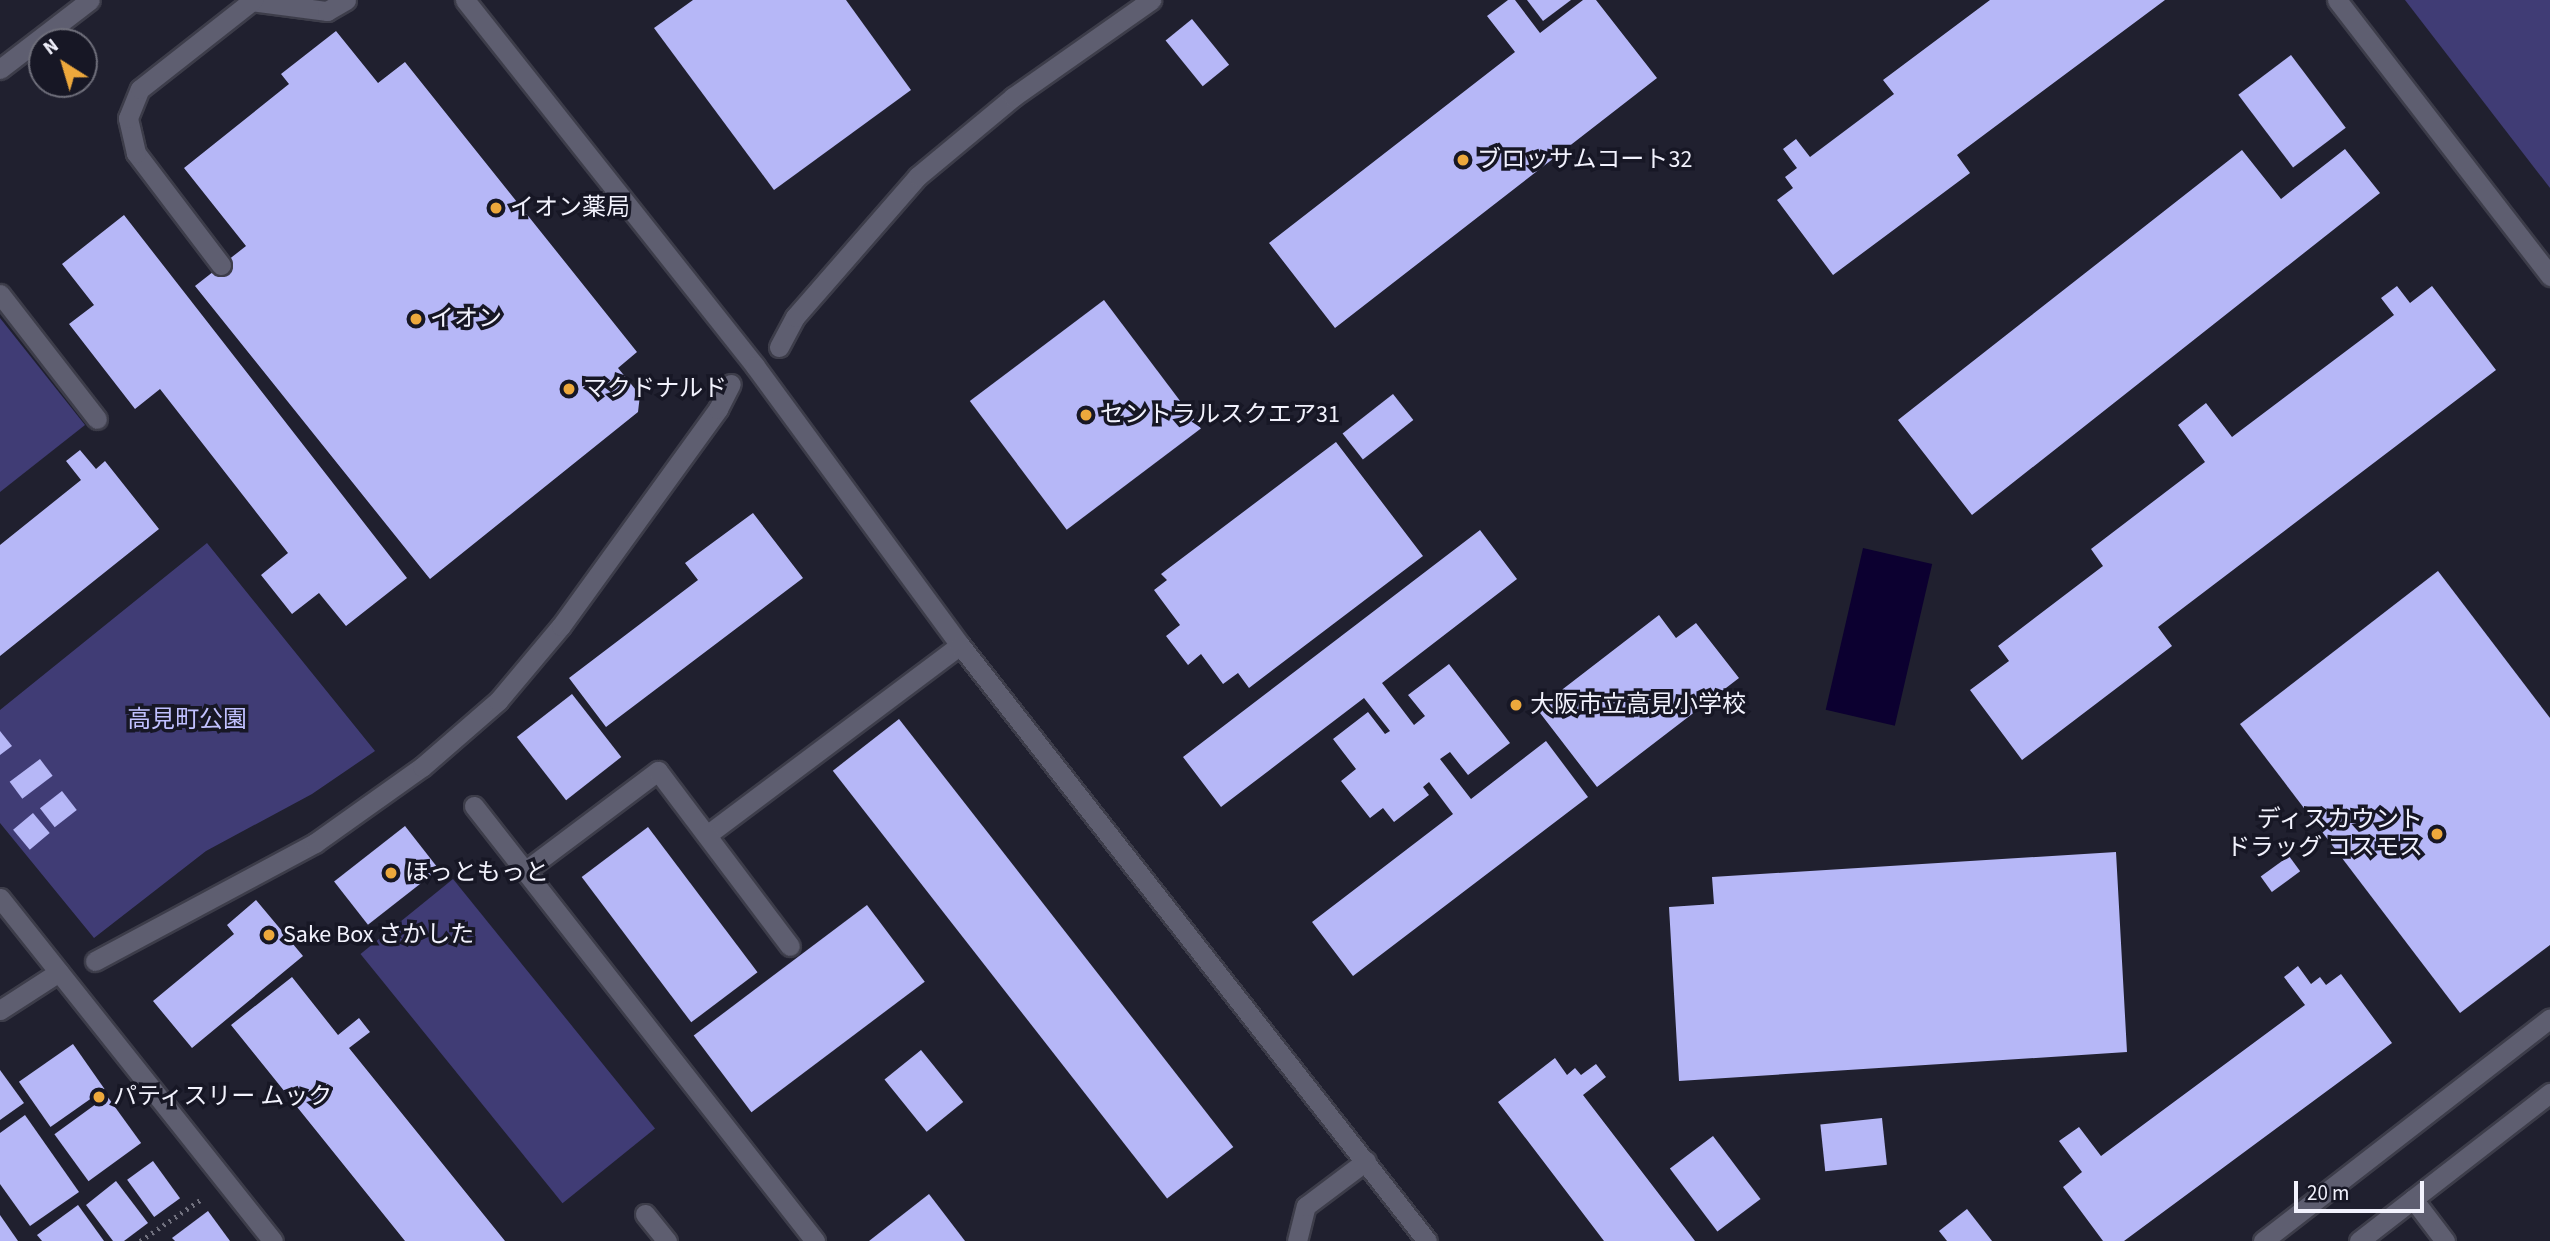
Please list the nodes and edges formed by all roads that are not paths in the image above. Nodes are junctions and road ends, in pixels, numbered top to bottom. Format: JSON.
{"nodes":[{"id":1,"x":90,"y":0,"type":"edge"},
{"id":2,"x":346,"y":0,"type":"edge"},
{"id":3,"x":465,"y":0,"type":"edge"},
{"id":4,"x":1151,"y":0,"type":"edge"},
{"id":5,"x":2337,"y":0,"type":"edge"},
{"id":6,"x":252,"y":1,"type":"edge"},
{"id":7,"x":0,"y":69,"type":"edge"},
{"id":8,"x":221,"y":265,"type":"dead end"},
{"id":9,"x":2550,"y":276,"type":"edge"},
{"id":10,"x":0,"y":294,"type":"edge"},
{"id":11,"x":779,"y":347,"type":"dead end"},
{"id":12,"x":731,"y":384,"type":"dead end"},
{"id":13,"x":97,"y":419,"type":"dead end"},
{"id":14,"x":960,"y":645,"type":"junction"},
{"id":15,"x":474,"y":806,"type":"dead end"},
{"id":16,"x":707,"y":835,"type":"junction"},
{"id":17,"x":526,"y":870,"type":"junction"},
{"id":18,"x":0,"y":898,"type":"edge"},
{"id":19,"x":790,"y":946,"type":"dead end"},
{"id":20,"x":95,"y":961,"type":"dead end"},
{"id":21,"x":59,"y":972,"type":"junction"},
{"id":22,"x":0,"y":1010,"type":"edge"},
{"id":23,"x":2550,"y":1018,"type":"edge"},
{"id":24,"x":2550,"y":1093,"type":"edge"},
{"id":25,"x":1366,"y":1161,"type":"junction"},
{"id":26,"x":2413,"y":1199,"type":"junction"},
{"id":27,"x":645,"y":1214,"type":"dead end"},
{"id":28,"x":273,"y":1241,"type":"edge"},
{"id":29,"x":667,"y":1241,"type":"edge"},
{"id":30,"x":815,"y":1241,"type":"edge"},
{"id":31,"x":1297,"y":1241,"type":"edge"},
{"id":32,"x":1427,"y":1241,"type":"edge"},
{"id":33,"x":2263,"y":1241,"type":"edge"},
{"id":34,"x":2359,"y":1241,"type":"edge"},
{"id":35,"x":2445,"y":1241,"type":"edge"}],
"edges":[{"from":1,"to":7,"type":"street"},
{"from":2,"to":6,"type":"street"},
{"from":3,"to":14,"type":"street"},
{"from":4,"to":11,"type":"street"},
{"from":5,"to":9,"type":"street"},
{"from":6,"to":8,"type":"street"},
{"from":10,"to":13,"type":"street"},
{"from":12,"to":20,"type":"street"},
{"from":14,"to":16,"type":"street"},
{"from":14,"to":25,"type":"street"},
{"from":15,"to":17,"type":"street"},
{"from":16,"to":17,"type":"street"},
{"from":16,"to":19,"type":"street"},
{"from":17,"to":30,"type":"street"},
{"from":18,"to":21,"type":"street"},
{"from":21,"to":22,"type":"street"},
{"from":21,"to":28,"type":"street"},
{"from":23,"to":33,"type":"street"},
{"from":24,"to":26,"type":"street"},
{"from":25,"to":31,"type":"street"},
{"from":25,"to":32,"type":"street"},
{"from":26,"to":34,"type":"street"},
{"from":26,"to":35,"type":"street"},
{"from":27,"to":29,"type":"street"}]}
